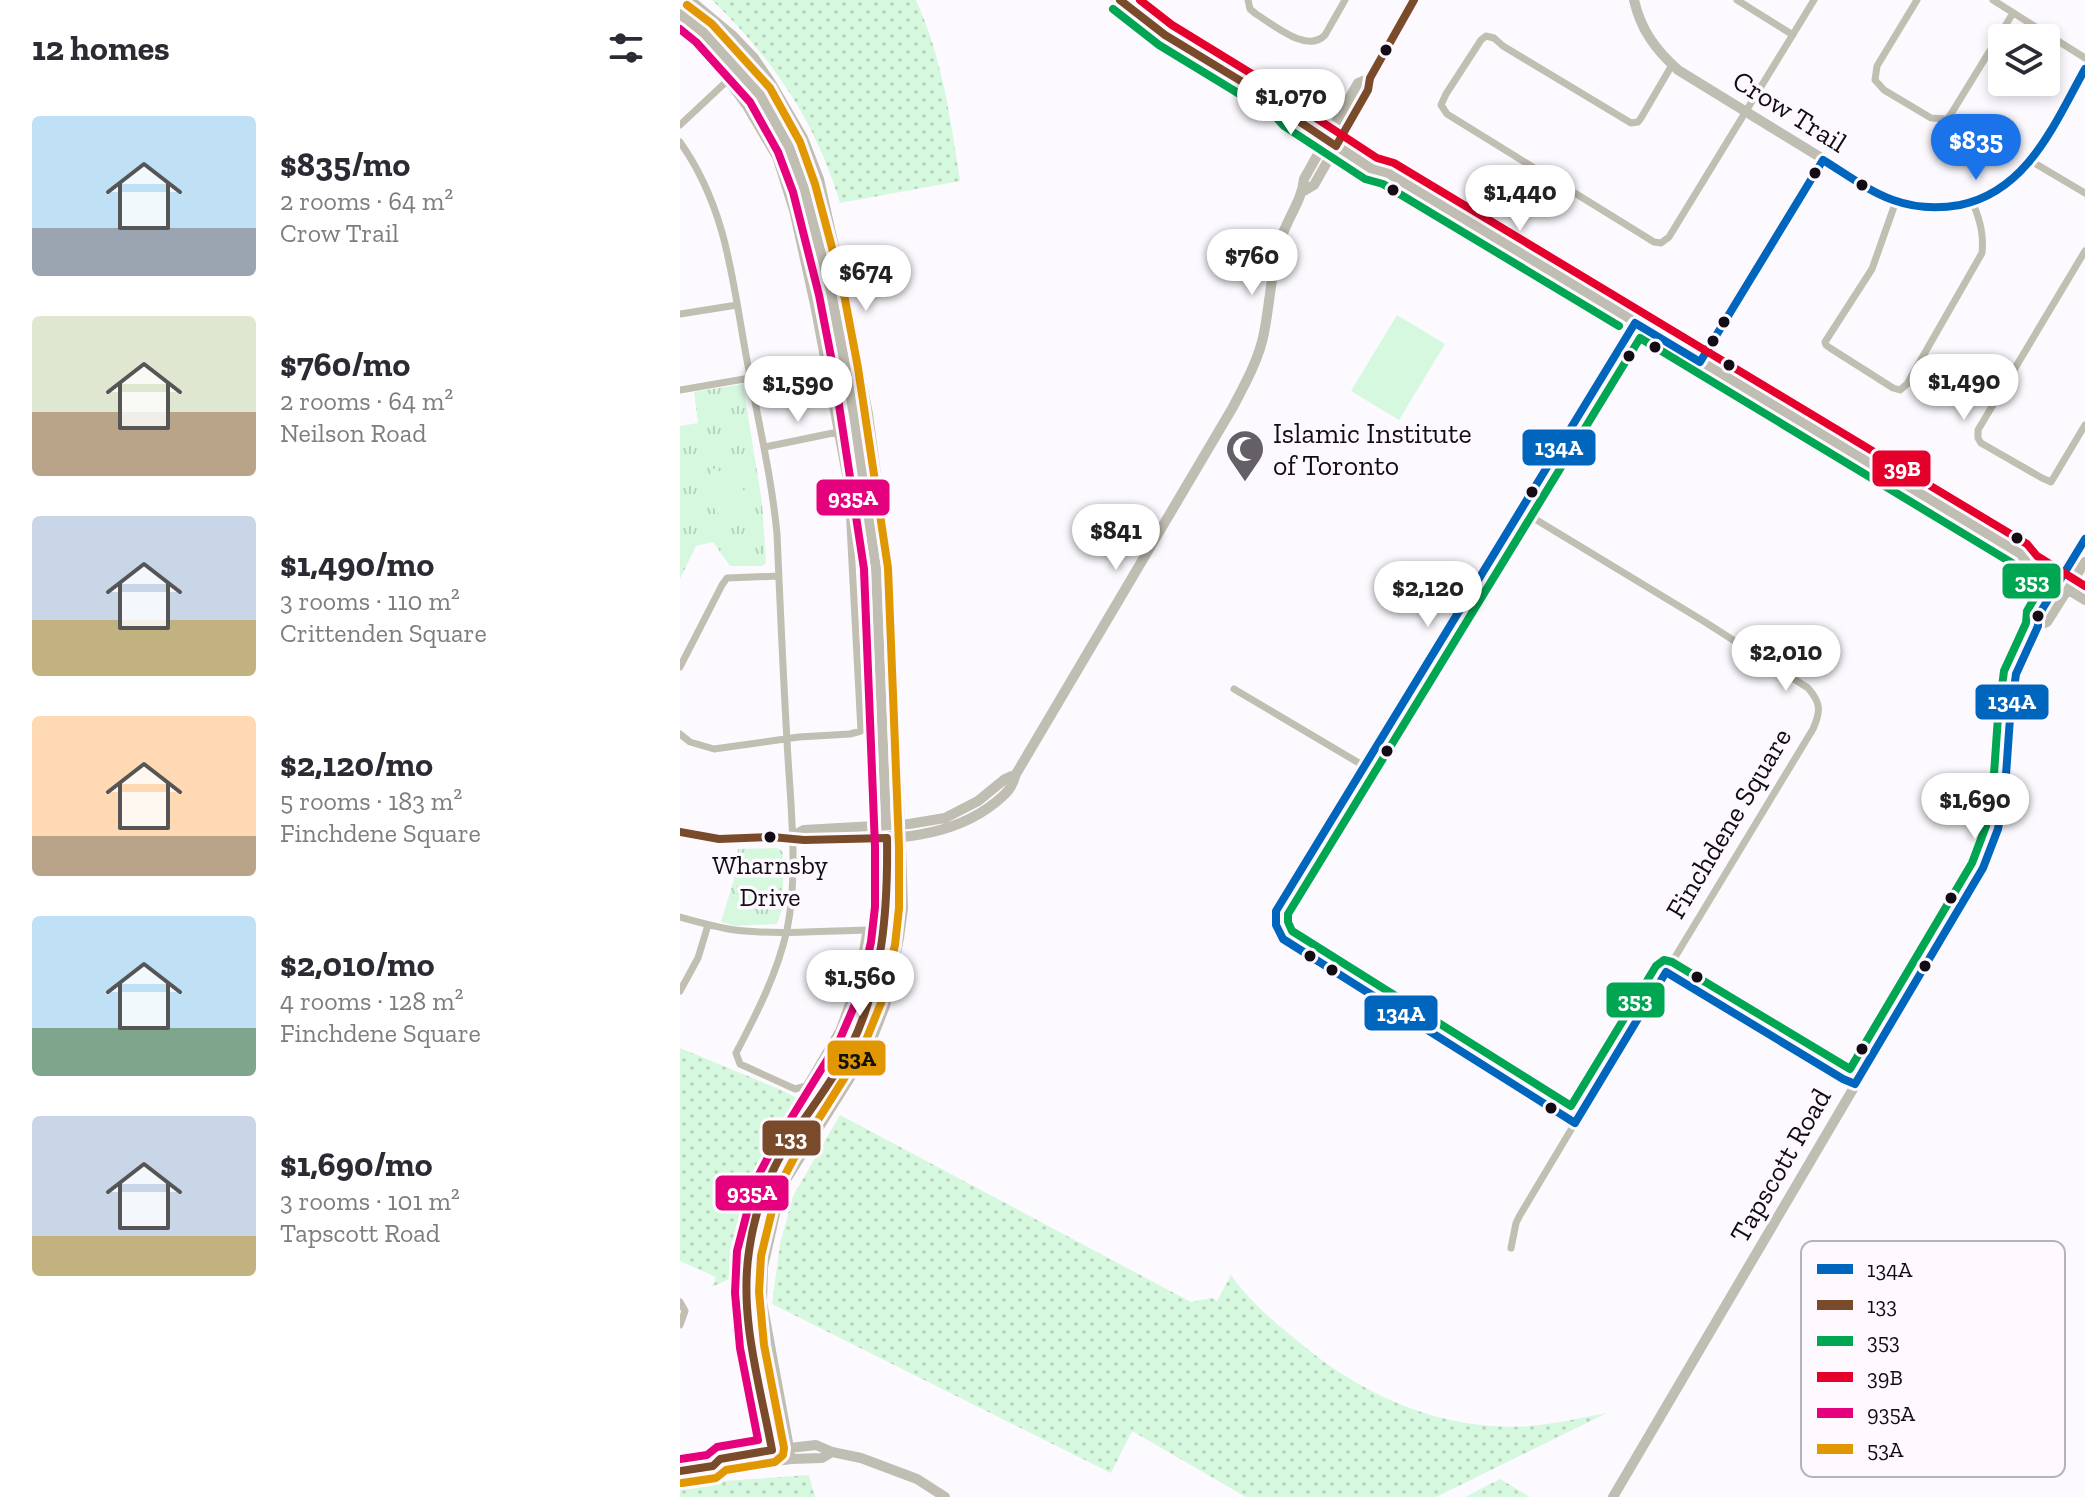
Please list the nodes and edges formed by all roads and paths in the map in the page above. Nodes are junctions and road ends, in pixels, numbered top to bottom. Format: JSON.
{"nodes":[{"id":1,"x":690,"y":0,"type":"edge"},
{"id":2,"x":1120,"y":0,"type":"edge"},
{"id":3,"x":1248,"y":0,"type":"edge"},
{"id":4,"x":1345,"y":0,"type":"edge"},
{"id":5,"x":1414,"y":0,"type":"edge"},
{"id":6,"x":1634,"y":0,"type":"edge"},
{"id":7,"x":1737,"y":0,"type":"edge"},
{"id":8,"x":1814,"y":0,"type":"edge"},
{"id":9,"x":1917,"y":0,"type":"edge"},
{"id":10,"x":1993,"y":0,"type":"edge"},
{"id":11,"x":2013,"y":13,"type":"junction"},
{"id":12,"x":680,"y":14,"type":"edge"},
{"id":13,"x":1793,"y":35,"type":"junction"},
{"id":14,"x":2085,"y":58,"type":"edge"},
{"id":15,"x":1672,"y":65,"type":"junction"},
{"id":16,"x":2085,"y":69,"type":"edge"},
{"id":17,"x":1370,"y":78,"type":"junction"},
{"id":18,"x":1282,"y":106,"type":"junction"},
{"id":19,"x":1746,"y":113,"type":"junction"},
{"id":20,"x":680,"y":125,"type":"edge"},
{"id":21,"x":1331,"y":128,"type":"junction"},
{"id":22,"x":1343,"y":135,"type":"junction"},
{"id":23,"x":803,"y":138,"type":"junction"},
{"id":24,"x":1325,"y":139,"type":"junction"},
{"id":25,"x":680,"y":142,"type":"edge"},
{"id":26,"x":1336,"y":146,"type":"junction"},
{"id":27,"x":789,"y":147,"type":"junction"},
{"id":28,"x":1823,"y":160,"type":"junction"},
{"id":29,"x":2031,"y":161,"type":"junction"},
{"id":30,"x":1388,"y":173,"type":"junction"},
{"id":31,"x":1302,"y":192,"type":"junction"},
{"id":32,"x":2085,"y":193,"type":"edge"},
{"id":33,"x":1896,"y":201,"type":"junction"},
{"id":34,"x":1973,"y":203,"type":"junction"},
{"id":35,"x":2085,"y":251,"type":"edge"},
{"id":36,"x":737,"y":305,"type":"junction"},
{"id":37,"x":680,"y":314,"type":"edge"},
{"id":38,"x":1635,"y":323,"type":"junction"},
{"id":39,"x":1700,"y":362,"type":"junction"},
{"id":40,"x":750,"y":378,"type":"junction"},
{"id":41,"x":680,"y":390,"type":"edge"},
{"id":42,"x":2085,"y":425,"type":"edge"},
{"id":43,"x":838,"y":432,"type":"junction"},
{"id":44,"x":765,"y":447,"type":"junction"},
{"id":45,"x":1520,"y":510,"type":"junction"},
{"id":46,"x":2085,"y":539,"type":"edge"},
{"id":47,"x":2085,"y":562,"type":"edge"},
{"id":48,"x":779,"y":576,"type":"junction"},
{"id":49,"x":2061,"y":578,"type":"junction"},
{"id":50,"x":2075,"y":580,"type":"junction"},
{"id":51,"x":2085,"y":587,"type":"edge"},
{"id":52,"x":2068,"y":590,"type":"junction"},
{"id":53,"x":2085,"y":600,"type":"edge"},
{"id":54,"x":2038,"y":626,"type":"junction"},
{"id":55,"x":680,"y":667,"type":"edge"},
{"id":56,"x":880,"y":687,"type":"junction"},
{"id":57,"x":892,"y":687,"type":"junction"},
{"id":58,"x":1234,"y":689,"type":"dead end"},
{"id":59,"x":680,"y":734,"type":"edge"},
{"id":60,"x":786,"y":739,"type":"junction"},
{"id":61,"x":1364,"y":766,"type":"junction"},
{"id":62,"x":1016,"y":774,"type":"junction"},
{"id":63,"x":900,"y":824,"type":"junction"},
{"id":64,"x":886,"y":826,"type":"junction"},
{"id":65,"x":680,"y":832,"type":"edge"},
{"id":66,"x":791,"y":837,"type":"junction"},
{"id":67,"x":901,"y":837,"type":"junction"},
{"id":68,"x":887,"y":838,"type":"junction"},
{"id":69,"x":680,"y":917,"type":"edge"},
{"id":70,"x":708,"y":925,"type":"junction"},
{"id":71,"x":787,"y":931,"type":"junction"},
{"id":72,"x":1666,"y":972,"type":"junction"},
{"id":73,"x":680,"y":991,"type":"edge"},
{"id":74,"x":1855,"y":1084,"type":"junction"},
{"id":75,"x":1575,"y":1123,"type":"junction"},
{"id":76,"x":1511,"y":1248,"type":"dead end"},
{"id":77,"x":680,"y":1302,"type":"edge"},
{"id":78,"x":680,"y":1325,"type":"edge"},
{"id":79,"x":772,"y":1450,"type":"junction"},
{"id":80,"x":790,"y":1454,"type":"junction"},
{"id":81,"x":775,"y":1462,"type":"junction"},
{"id":82,"x":713,"y":1466,"type":"junction"},
{"id":83,"x":680,"y":1471,"type":"edge"},
{"id":84,"x":945,"y":1497,"type":"edge"},
{"id":85,"x":1613,"y":1497,"type":"edge"}],
"edges":[{"from":1,"to":23,"type":"street"},
{"from":2,"to":18,"type":"street"},
{"from":3,"to":4,"type":"street"},
{"from":5,"to":17,"type":"street"},
{"from":6,"to":15,"type":"street","name":"Crow Trail"},
{"from":7,"to":13,"type":"street"},
{"from":8,"to":13,"type":"street"},
{"from":9,"to":11,"type":"street"},
{"from":10,"to":11,"type":"street"},
{"from":11,"to":14,"type":"street"},
{"from":12,"to":27,"type":"street"},
{"from":13,"to":19,"type":"street"},
{"from":15,"to":19,"type":"street","name":"Crow Trail"},
{"from":15,"to":19,"type":"street"},
{"from":16,"to":29,"type":"street","name":"Crow Trail"},
{"from":17,"to":21,"type":"street"},
{"from":17,"to":22,"type":"street"},
{"from":18,"to":21,"type":"street"},
{"from":18,"to":24,"type":"street"},
{"from":19,"to":28,"type":"street","name":"Crow Trail"},
{"from":20,"to":43,"type":"street"},
{"from":21,"to":22,"type":"street"},
{"from":21,"to":24,"type":"street"},
{"from":22,"to":26,"type":"street"},
{"from":22,"to":30,"type":"street"},
{"from":23,"to":27,"type":"street"},
{"from":23,"to":57,"type":"street"},
{"from":24,"to":26,"type":"street"},
{"from":24,"to":31,"type":"street"},
{"from":25,"to":36,"type":"street"},
{"from":26,"to":30,"type":"street"},
{"from":26,"to":31,"type":"street"},
{"from":27,"to":56,"type":"street"},
{"from":28,"to":33,"type":"street","name":"Crow Trail"},
{"from":28,"to":39,"type":"street"},
{"from":29,"to":32,"type":"street"},
{"from":29,"to":34,"type":"street","name":"Crow Trail"},
{"from":30,"to":38,"type":"street"},
{"from":31,"to":62,"type":"street"},
{"from":33,"to":34,"type":"street","name":"Crow Trail"},
{"from":33,"to":34,"type":"street"},
{"from":35,"to":42,"type":"street"},
{"from":36,"to":37,"type":"street"},
{"from":36,"to":40,"type":"street"},
{"from":38,"to":39,"type":"street"},
{"from":38,"to":45,"type":"street"},
{"from":39,"to":49,"type":"street"},
{"from":40,"to":41,"type":"street"},
{"from":40,"to":44,"type":"street"},
{"from":43,"to":44,"type":"street"},
{"from":43,"to":60,"type":"street"},
{"from":44,"to":48,"type":"street"},
{"from":45,"to":61,"type":"street"},
{"from":45,"to":72,"type":"street","name":"Finchdene Square"},
{"from":46,"to":49,"type":"street","name":"Tapscott Road"},
{"from":47,"to":50,"type":"street","name":"Tapscott Road"},
{"from":48,"to":55,"type":"street"},
{"from":48,"to":60,"type":"street"},
{"from":49,"to":50,"type":"street"},
{"from":49,"to":52,"type":"street"},
{"from":49,"to":54,"type":"street","name":"Tapscott Road"},
{"from":50,"to":51,"type":"street"},
{"from":50,"to":52,"type":"street","name":"Tapscott Road"},
{"from":52,"to":53,"type":"street"},
{"from":52,"to":54,"type":"street","name":"Tapscott Road"},
{"from":54,"to":74,"type":"street","name":"Tapscott Road"},
{"from":56,"to":57,"type":"street"},
{"from":56,"to":64,"type":"street"},
{"from":57,"to":63,"type":"street"},
{"from":58,"to":61,"type":"street"},
{"from":59,"to":60,"type":"street"},
{"from":60,"to":66,"type":"street"},
{"from":61,"to":75,"type":"street"},
{"from":62,"to":63,"type":"street"},
{"from":62,"to":67,"type":"street"},
{"from":63,"to":64,"type":"street"},
{"from":63,"to":67,"type":"street"},
{"from":64,"to":66,"type":"street"},
{"from":64,"to":68,"type":"street"},
{"from":65,"to":66,"type":"street"},
{"from":66,"to":68,"type":"street"},
{"from":66,"to":71,"type":"street"},
{"from":67,"to":68,"type":"street"},
{"from":67,"to":80,"type":"street"},
{"from":68,"to":79,"type":"street"},
{"from":69,"to":70,"type":"street"},
{"from":70,"to":71,"type":"street"},
{"from":70,"to":73,"type":"street"},
{"from":71,"to":71,"type":"street"},
{"from":72,"to":74,"type":"street"},
{"from":72,"to":75,"type":"street","name":"Finchdene Square"},
{"from":74,"to":85,"type":"street","name":"Tapscott Road"},
{"from":75,"to":76,"type":"street"},
{"from":77,"to":78,"type":"street"},
{"from":79,"to":80,"type":"street"},
{"from":79,"to":81,"type":"street"},
{"from":79,"to":82,"type":"street"},
{"from":80,"to":81,"type":"street"},
{"from":80,"to":84,"type":"street"},
{"from":81,"to":82,"type":"street"},
{"from":82,"to":83,"type":"street"}]}
